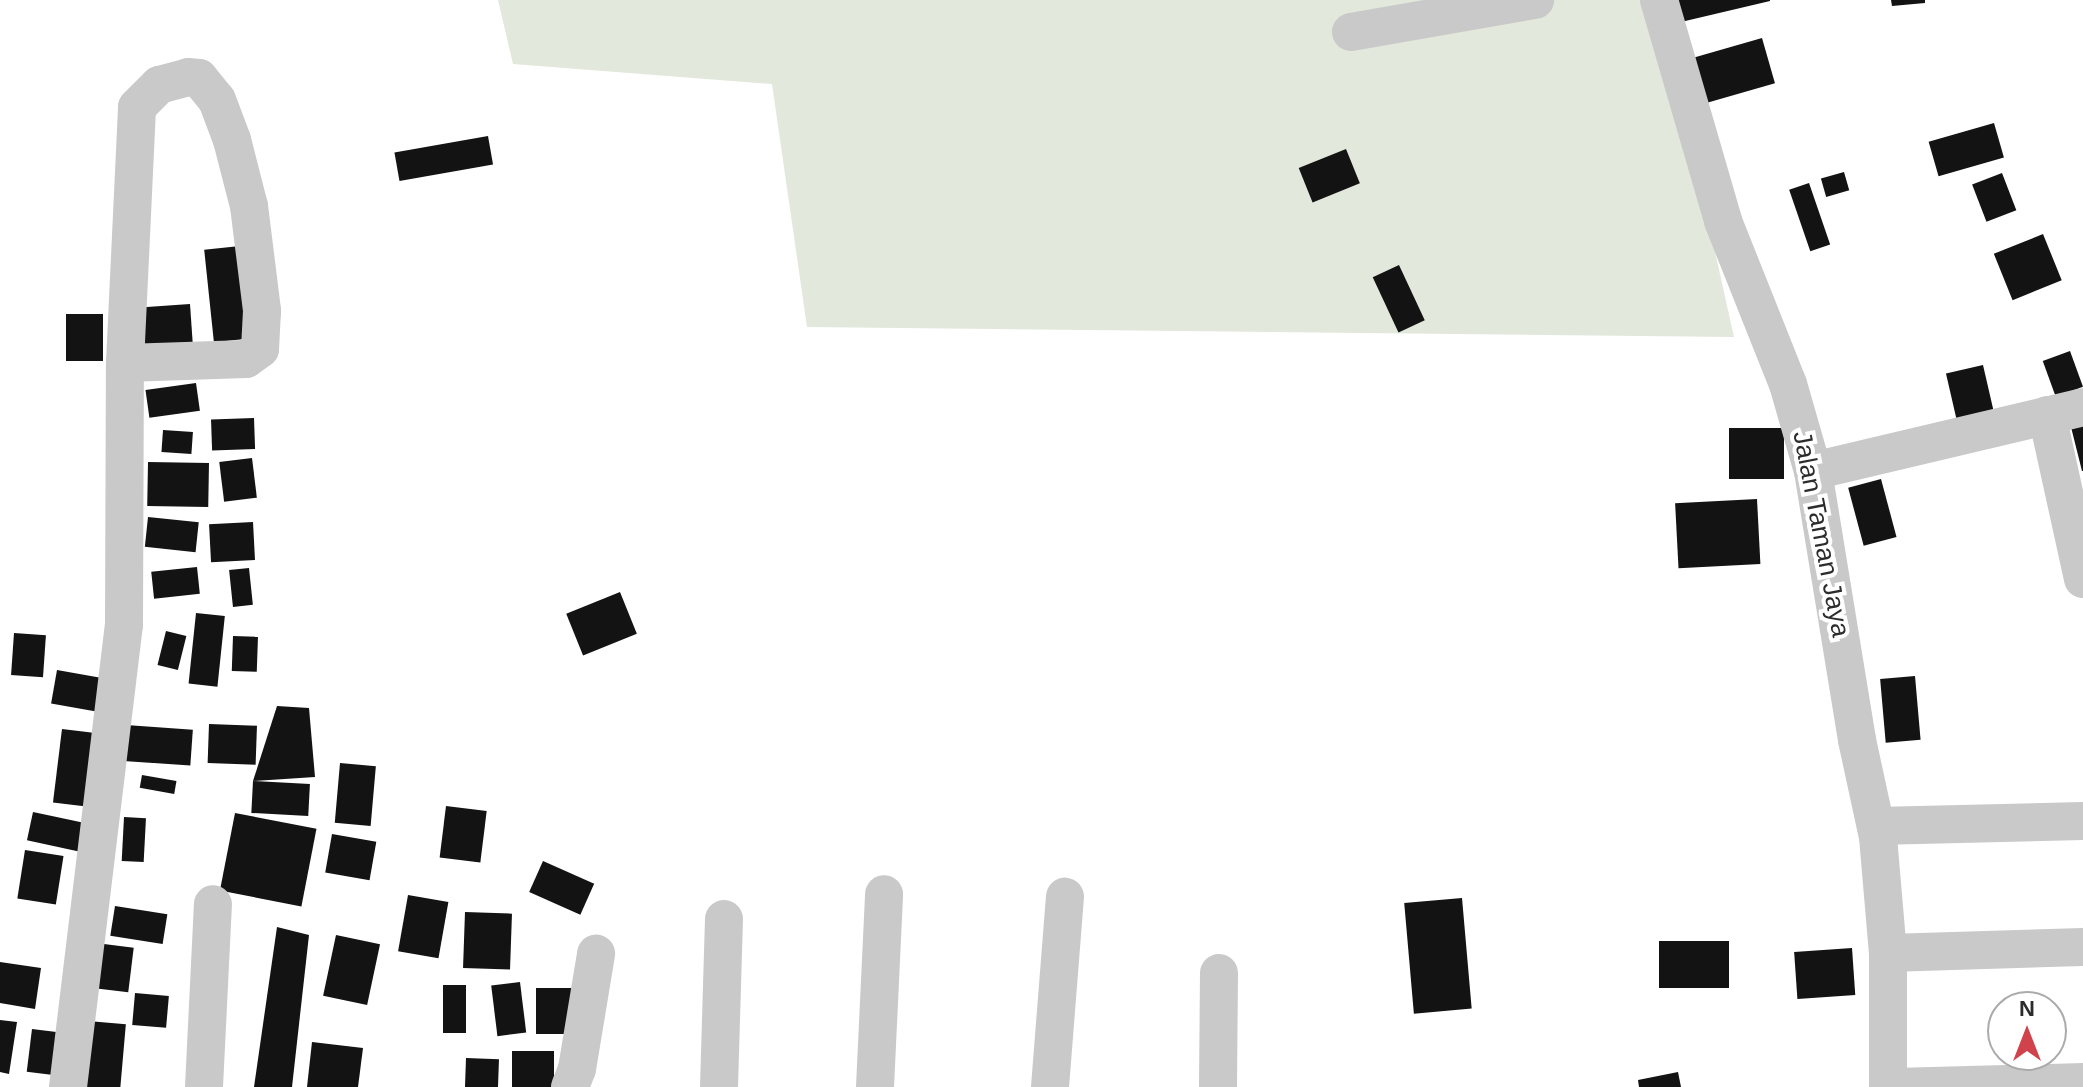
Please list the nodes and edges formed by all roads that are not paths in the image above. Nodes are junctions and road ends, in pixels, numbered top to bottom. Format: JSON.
{"nodes":[{"id":1,"x":1535,"y":0,"type":"edge"},
{"id":2,"x":1659,"y":0,"type":"edge"},
{"id":3,"x":1351,"y":32,"type":"dead end"},
{"id":4,"x":125,"y":363,"type":"junction"},
{"id":5,"x":2083,"y":407,"type":"edge"},
{"id":6,"x":2047,"y":415,"type":"junction"},
{"id":7,"x":1813,"y":471,"type":"junction"},
{"id":8,"x":2083,"y":579,"type":"edge"},
{"id":9,"x":2083,"y":821,"type":"edge"},
{"id":10,"x":1876,"y":826,"type":"junction"},
{"id":11,"x":884,"y":894,"type":"dead end"},
{"id":12,"x":1065,"y":897,"type":"dead end"},
{"id":13,"x":213,"y":904,"type":"dead end"},
{"id":14,"x":724,"y":919,"type":"dead end"},
{"id":15,"x":2083,"y":947,"type":"edge"},
{"id":16,"x":1888,"y":953,"type":"junction"},
{"id":17,"x":596,"y":954,"type":"dead end"},
{"id":18,"x":1219,"y":973,"type":"dead end"},
{"id":19,"x":2083,"y":1082,"type":"edge"},
{"id":20,"x":68,"y":1087,"type":"edge"},
{"id":21,"x":204,"y":1087,"type":"edge"},
{"id":22,"x":570,"y":1087,"type":"edge"},
{"id":23,"x":719,"y":1087,"type":"edge"},
{"id":24,"x":875,"y":1087,"type":"edge"},
{"id":25,"x":1050,"y":1087,"type":"edge"},
{"id":26,"x":1218,"y":1087,"type":"edge"},
{"id":27,"x":1888,"y":1087,"type":"edge"},
{"id":28,"x":1894,"y":1087,"type":"edge"}],
"edges":[{"from":1,"to":3,"type":"street"},
{"from":2,"to":7,"type":"street","name":"Jalan Taman Jaya"},
{"from":4,"to":4,"type":"street"},
{"from":4,"to":20,"type":"street"},
{"from":5,"to":6,"type":"street"},
{"from":6,"to":7,"type":"street"},
{"from":6,"to":8,"type":"street"},
{"from":7,"to":10,"type":"street","name":"Jalan Taman Jaya"},
{"from":9,"to":10,"type":"street"},
{"from":10,"to":16,"type":"street","name":"Jalan Taman Jaya"},
{"from":11,"to":24,"type":"street"},
{"from":12,"to":25,"type":"street"},
{"from":13,"to":21,"type":"street"},
{"from":14,"to":23,"type":"street"},
{"from":15,"to":16,"type":"street"},
{"from":16,"to":27,"type":"street","name":"Jalan Taman Jaya"},
{"from":17,"to":22,"type":"street"},
{"from":18,"to":26,"type":"street"},
{"from":19,"to":28,"type":"street"}]}
